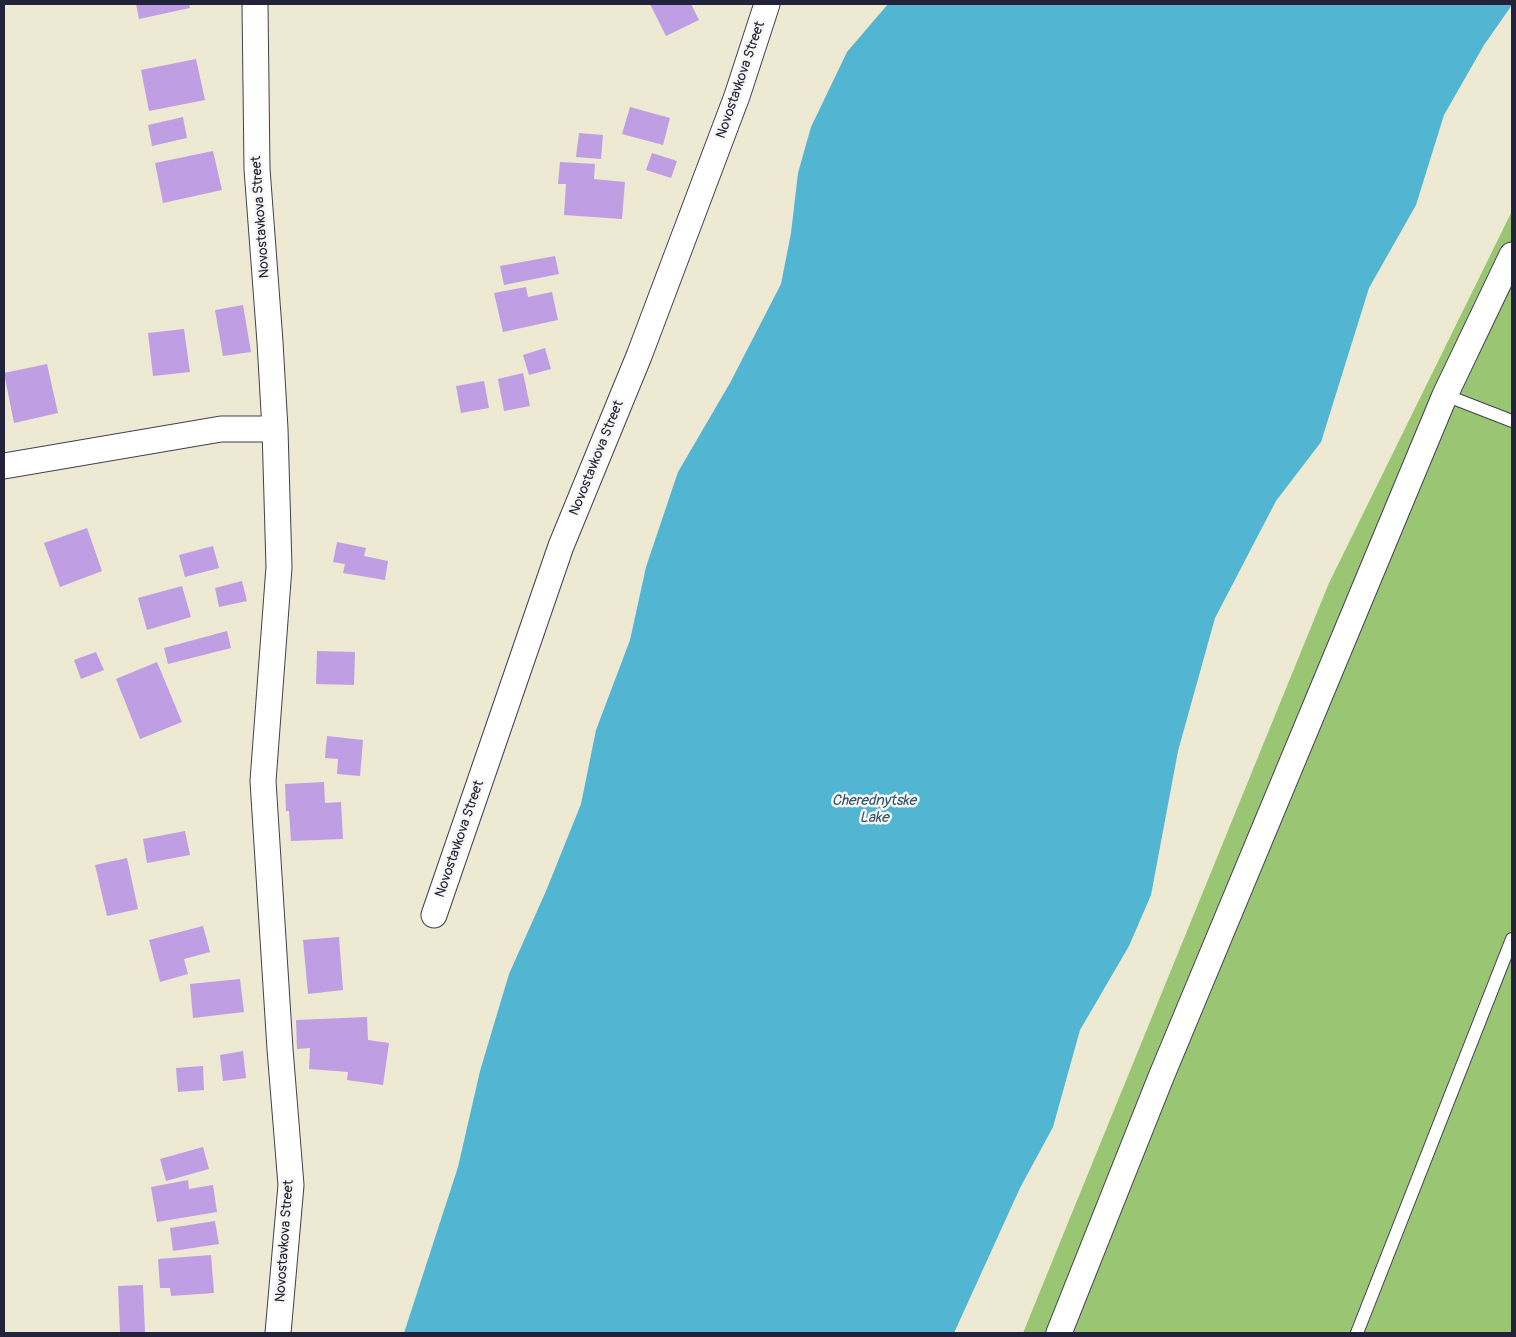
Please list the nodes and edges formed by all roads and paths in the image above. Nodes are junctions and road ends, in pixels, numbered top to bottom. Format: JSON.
{"nodes":[{"id":1,"x":255,"y":4,"type":"edge"},
{"id":2,"x":766,"y":4,"type":"edge"},
{"id":3,"x":1512,"y":255,"type":"edge"},
{"id":4,"x":1445,"y":395,"type":"junction"},
{"id":5,"x":1512,"y":421,"type":"edge"},
{"id":6,"x":275,"y":430,"type":"junction"},
{"id":7,"x":4,"y":466,"type":"edge"},
{"id":8,"x":434,"y":915,"type":"dead end"},
{"id":9,"x":1512,"y":939,"type":"edge"},
{"id":10,"x":278,"y":1333,"type":"edge"},
{"id":11,"x":1059,"y":1333,"type":"edge"},
{"id":12,"x":1357,"y":1333,"type":"edge"}],
"edges":[{"from":1,"to":6,"type":"street","name":"Novostavkova Street"},
{"from":2,"to":8,"type":"street","name":"Novostavkova Street"},
{"from":3,"to":4,"type":"street"},
{"from":4,"to":5,"type":"lane"},
{"from":4,"to":11,"type":"street"},
{"from":6,"to":7,"type":"street"},
{"from":6,"to":10,"type":"street","name":"Novostavkova Street"},
{"from":9,"to":12,"type":"lane"}]}
